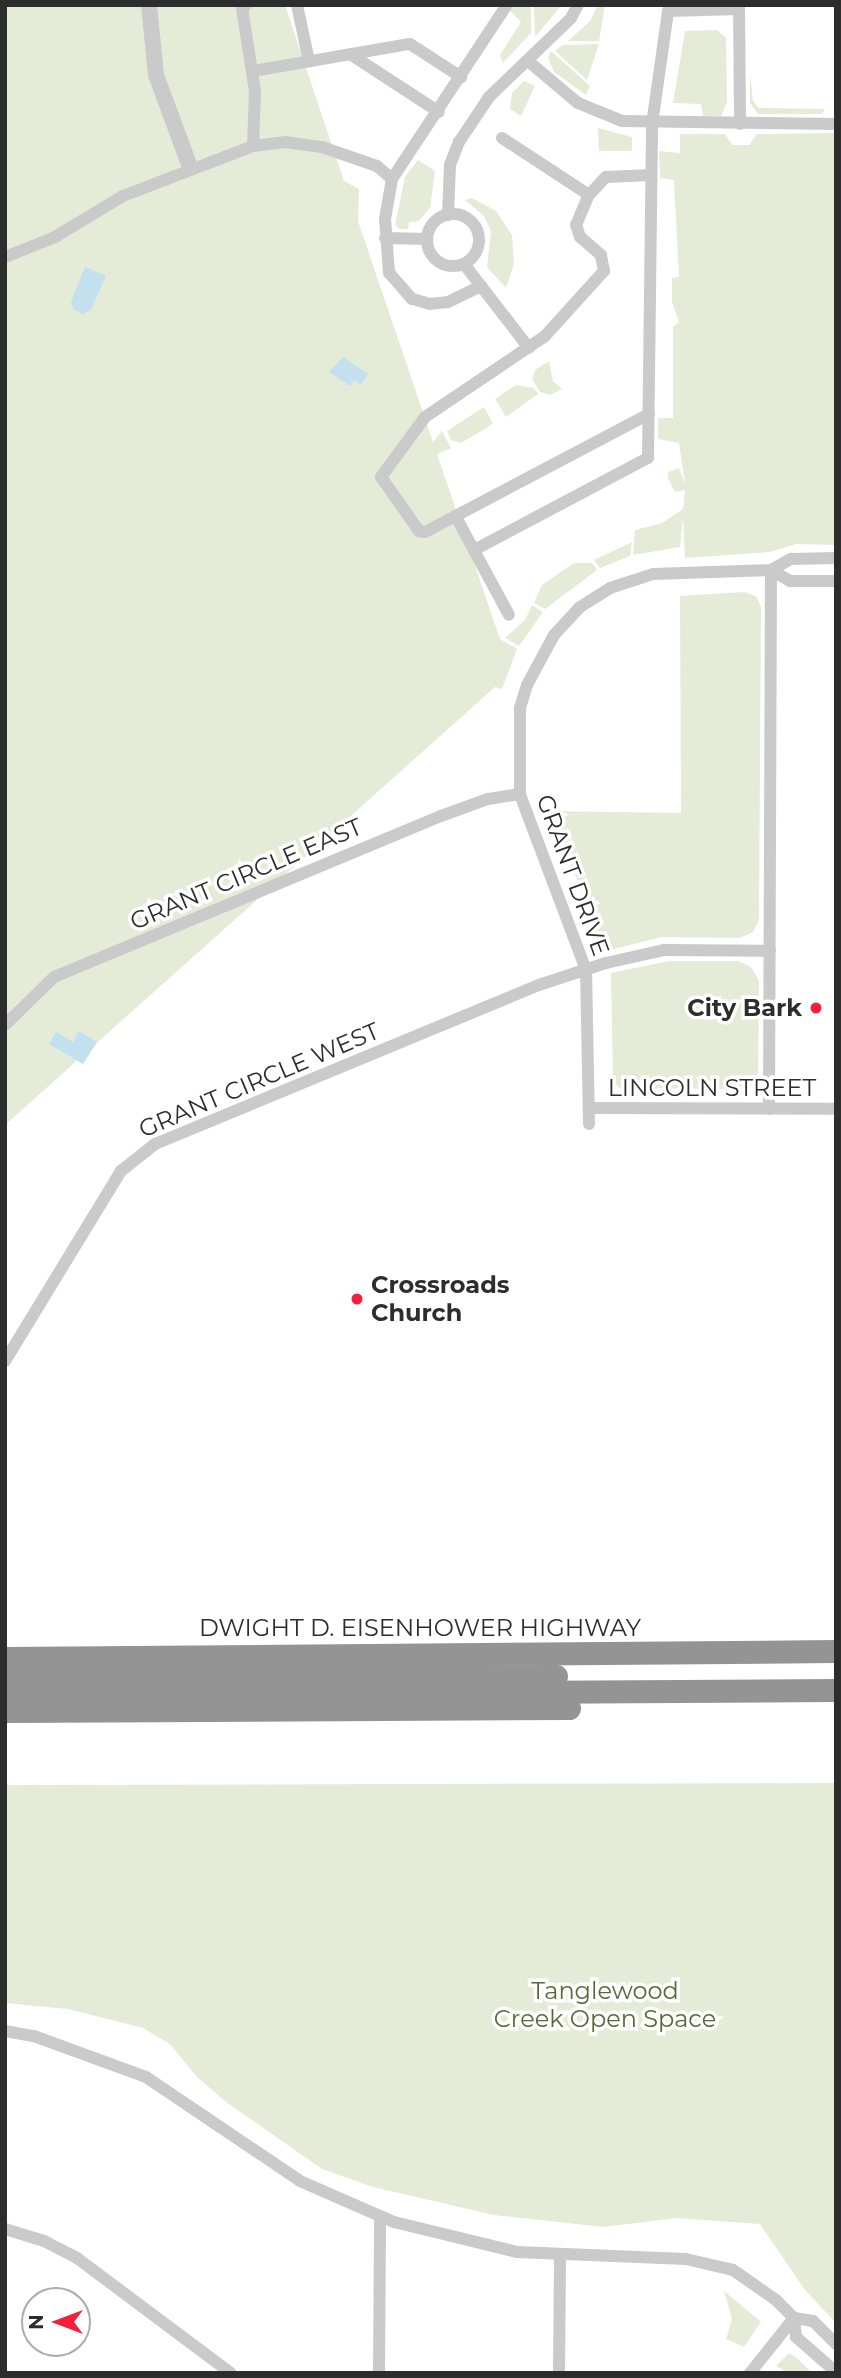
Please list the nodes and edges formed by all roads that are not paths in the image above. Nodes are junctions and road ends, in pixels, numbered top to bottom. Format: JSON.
{"nodes":[{"id":1,"x":149,"y":5,"type":"edge"},
{"id":2,"x":246,"y":5,"type":"edge"},
{"id":3,"x":297,"y":5,"type":"edge"},
{"id":4,"x":578,"y":5,"type":"edge"},
{"id":5,"x":506,"y":6,"type":"edge"},
{"id":6,"x":739,"y":7,"type":"edge"},
{"id":7,"x":350,"y":54,"type":"junction"},
{"id":8,"x":309,"y":61,"type":"junction"},
{"id":9,"x":528,"y":61,"type":"junction"},
{"id":10,"x":253,"y":71,"type":"junction"},
{"id":11,"x":461,"y":77,"type":"junction"},
{"id":12,"x":439,"y":111,"type":"junction"},
{"id":13,"x":652,"y":124,"type":"junction"},
{"id":14,"x":740,"y":124,"type":"junction"},
{"id":15,"x":836,"y":124,"type":"edge"},
{"id":16,"x":502,"y":138,"type":"dead end"},
{"id":17,"x":253,"y":146,"type":"junction"},
{"id":18,"x":190,"y":167,"type":"junction"},
{"id":19,"x":651,"y":175,"type":"junction"},
{"id":20,"x":392,"y":179,"type":"junction"},
{"id":21,"x":589,"y":195,"type":"junction"},
{"id":22,"x":448,"y":215,"type":"junction"},
{"id":23,"x":385,"y":239,"type":"junction"},
{"id":24,"x":427,"y":239,"type":"junction"},
{"id":25,"x":5,"y":257,"type":"edge"},
{"id":26,"x":464,"y":264,"type":"junction"},
{"id":27,"x":481,"y":286,"type":"junction"},
{"id":28,"x":529,"y":348,"type":"junction"},
{"id":29,"x":649,"y":414,"type":"junction"},
{"id":30,"x":456,"y":517,"type":"junction"},
{"id":31,"x":474,"y":550,"type":"junction"},
{"id":32,"x":836,"y":558,"type":"edge"},
{"id":33,"x":771,"y":570,"type":"junction"},
{"id":34,"x":836,"y":581,"type":"edge"},
{"id":35,"x":509,"y":615,"type":"dead end"},
{"id":36,"x":520,"y":794,"type":"junction"},
{"id":37,"x":770,"y":951,"type":"junction"},
{"id":38,"x":586,"y":970,"type":"junction"},
{"id":39,"x":5,"y":1025,"type":"edge"},
{"id":40,"x":589,"y":1108,"type":"junction"},
{"id":41,"x":769,"y":1109,"type":"junction"},
{"id":42,"x":836,"y":1109,"type":"edge"},
{"id":43,"x":589,"y":1124,"type":"dead end"},
{"id":44,"x":5,"y":1361,"type":"edge"},
{"id":45,"x":836,"y":1651,"type":"edge"},
{"id":46,"x":5,"y":1658,"type":"edge"},
{"id":47,"x":836,"y":1674,"type":"edge"},
{"id":48,"x":5,"y":1679,"type":"edge"},
{"id":49,"x":836,"y":1690,"type":"edge"},
{"id":50,"x":5,"y":1695,"type":"edge"},
{"id":51,"x":836,"y":1706,"type":"edge"},
{"id":52,"x":5,"y":1711,"type":"edge"},
{"id":53,"x":5,"y":2031,"type":"edge"},
{"id":54,"x":380,"y":2217,"type":"junction"},
{"id":55,"x":5,"y":2230,"type":"edge"},
{"id":56,"x":560,"y":2256,"type":"junction"},
{"id":57,"x":794,"y":2318,"type":"junction"},
{"id":58,"x":836,"y":2344,"type":"edge"},
{"id":59,"x":836,"y":2372,"type":"edge"},
{"id":60,"x":231,"y":2373,"type":"edge"},
{"id":61,"x":379,"y":2373,"type":"edge"},
{"id":62,"x":559,"y":2373,"type":"edge"},
{"id":63,"x":750,"y":2373,"type":"edge"}],
"edges":[{"from":1,"to":18,"type":"street"},
{"from":2,"to":10,"type":"street"},
{"from":3,"to":8,"type":"street"},
{"from":4,"to":9,"type":"street"},
{"from":5,"to":11,"type":"street"},
{"from":6,"to":13,"type":"street"},
{"from":6,"to":14,"type":"street"},
{"from":7,"to":8,"type":"street"},
{"from":7,"to":11,"type":"street"},
{"from":7,"to":12,"type":"street"},
{"from":8,"to":10,"type":"street"},
{"from":9,"to":13,"type":"street"},
{"from":9,"to":22,"type":"street"},
{"from":10,"to":17,"type":"street"},
{"from":11,"to":12,"type":"street"},
{"from":12,"to":20,"type":"street"},
{"from":13,"to":14,"type":"street"},
{"from":13,"to":19,"type":"street"},
{"from":14,"to":15,"type":"street"},
{"from":16,"to":21,"type":"street"},
{"from":17,"to":18,"type":"street"},
{"from":17,"to":20,"type":"street"},
{"from":18,"to":25,"type":"street"},
{"from":19,"to":21,"type":"street"},
{"from":19,"to":29,"type":"street"},
{"from":20,"to":23,"type":"street"},
{"from":21,"to":28,"type":"street"},
{"from":22,"to":24,"type":"street"},
{"from":22,"to":26,"type":"street"},
{"from":23,"to":24,"type":"street"},
{"from":23,"to":27,"type":"street"},
{"from":24,"to":26,"type":"street"},
{"from":26,"to":27,"type":"street"},
{"from":27,"to":28,"type":"street"},
{"from":28,"to":30,"type":"street"},
{"from":29,"to":30,"type":"street"},
{"from":29,"to":31,"type":"street"},
{"from":30,"to":31,"type":"street"},
{"from":31,"to":35,"type":"street"},
{"from":32,"to":33,"type":"street","name":"GRANT DRIVE"},
{"from":33,"to":34,"type":"street","name":"GRANT DRIVE"},
{"from":33,"to":36,"type":"street","name":"GRANT DRIVE"},
{"from":33,"to":37,"type":"street"},
{"from":36,"to":38,"type":"street","name":"GRANT DRIVE"},
{"from":36,"to":39,"type":"street","name":"GRANT CIRCLE EAST"},
{"from":37,"to":38,"type":"street","name":"GRANT CIRCLE WEST"},
{"from":37,"to":41,"type":"street"},
{"from":38,"to":40,"type":"street","name":"GRANT DRIVE"},
{"from":38,"to":44,"type":"street","name":"GRANT CIRCLE WEST"},
{"from":40,"to":41,"type":"street","name":"LINCOLN STREET"},
{"from":40,"to":43,"type":"street","name":"GRANT DRIVE"},
{"from":41,"to":42,"type":"street","name":"LINCOLN STREET"},
{"from":45,"to":46,"type":"highway","name":"DWIGHT D. EISENHOWER HIGHWAY"},
{"from":47,"to":48,"type":"highway"},
{"from":49,"to":50,"type":"highway"},
{"from":51,"to":52,"type":"highway"},
{"from":53,"to":54,"type":"street"},
{"from":54,"to":56,"type":"street"},
{"from":54,"to":61,"type":"street"},
{"from":55,"to":60,"type":"street"},
{"from":56,"to":57,"type":"street"},
{"from":56,"to":62,"type":"street"},
{"from":57,"to":58,"type":"street"},
{"from":57,"to":59,"type":"street"},
{"from":57,"to":63,"type":"street"}]}
